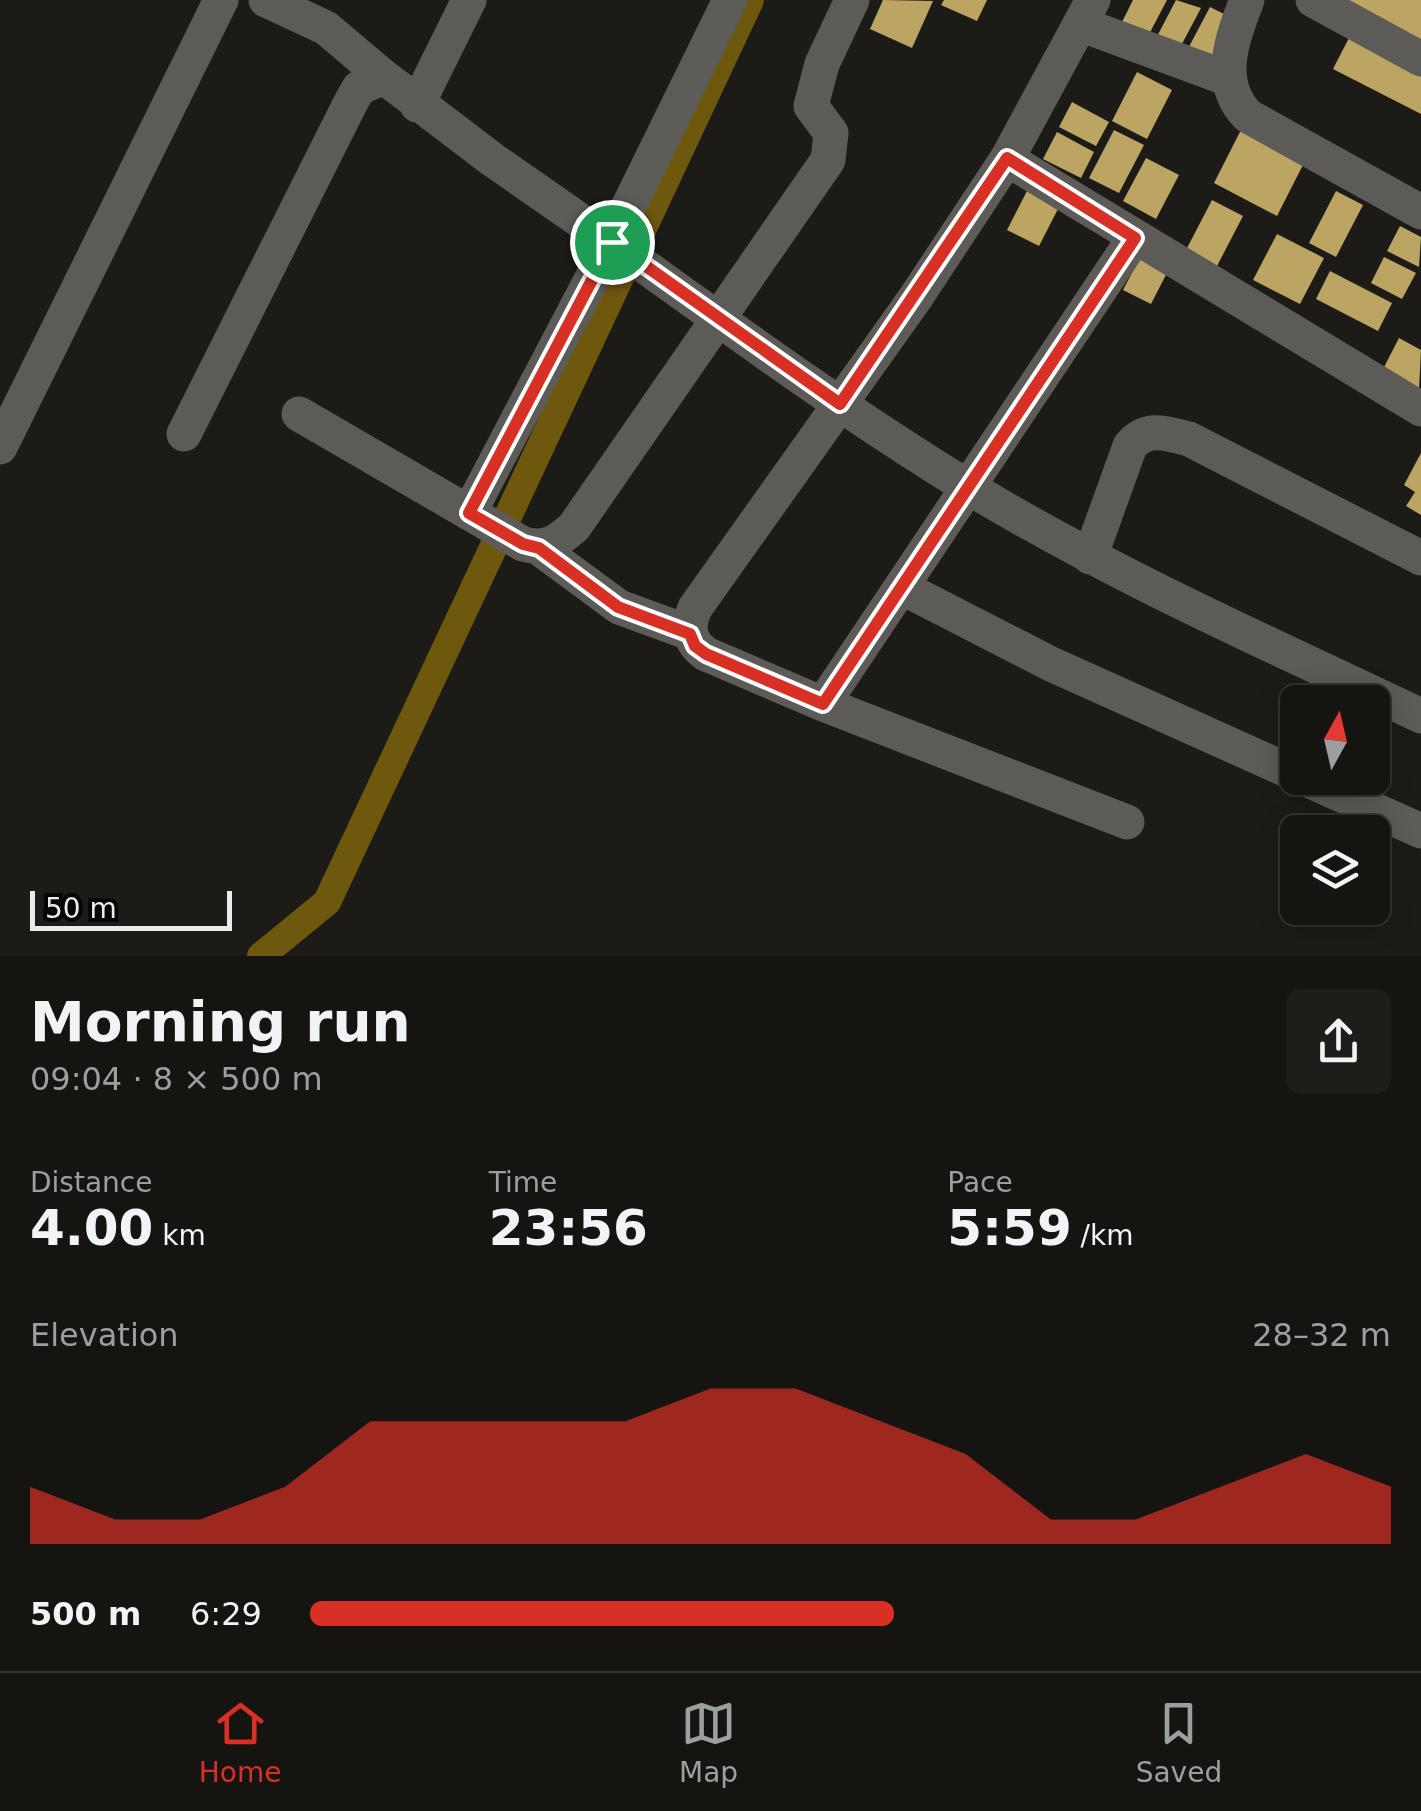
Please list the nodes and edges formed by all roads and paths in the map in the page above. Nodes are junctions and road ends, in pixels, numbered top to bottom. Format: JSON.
{"nodes":[{"id":1,"x":221,"y":0,"type":"edge"},
{"id":2,"x":266,"y":0,"type":"edge"},
{"id":3,"x":469,"y":0,"type":"edge"},
{"id":4,"x":730,"y":0,"type":"edge"},
{"id":5,"x":852,"y":0,"type":"edge"},
{"id":6,"x":1247,"y":0,"type":"edge"},
{"id":7,"x":1313,"y":0,"type":"edge"},
{"id":8,"x":1087,"y":12,"type":"edge"},
{"id":9,"x":1421,"y":59,"type":"edge"},
{"id":10,"x":384,"y":77,"type":"junction"},
{"id":11,"x":1229,"y":78,"type":"junction"},
{"id":12,"x":416,"y":105,"type":"junction"},
{"id":13,"x":1007,"y":158,"type":"junction"},
{"id":14,"x":1421,"y":212,"type":"edge"},
{"id":15,"x":1135,"y":238,"type":"junction"},
{"id":16,"x":626,"y":252,"type":"junction"},
{"id":17,"x":719,"y":318,"type":"junction"},
{"id":18,"x":840,"y":404,"type":"junction"},
{"id":19,"x":1421,"y":409,"type":"edge"},
{"id":20,"x":299,"y":414,"type":"dead end"},
{"id":21,"x":184,"y":434,"type":"dead end"},
{"id":22,"x":0,"y":447,"type":"edge"},
{"id":23,"x":967,"y":486,"type":"junction"},
{"id":24,"x":479,"y":518,"type":"junction"},
{"id":25,"x":531,"y":546,"type":"junction"},
{"id":26,"x":1090,"y":557,"type":"junction"},
{"id":27,"x":1421,"y":558,"type":"edge"},
{"id":28,"x":903,"y":588,"type":"junction"},
{"id":29,"x":690,"y":634,"type":"junction"},
{"id":30,"x":823,"y":704,"type":"junction"},
{"id":31,"x":1421,"y":716,"type":"edge"},
{"id":32,"x":1280,"y":767,"type":"edge"},
{"id":33,"x":1343,"y":795,"type":"edge"},
{"id":34,"x":1127,"y":822,"type":"dead end"},
{"id":35,"x":1421,"y":830,"type":"edge"}],
"edges":[{"from":1,"to":22,"type":"street"},
{"from":2,"to":10,"type":"street"},
{"from":3,"to":12,"type":"street"},
{"from":4,"to":16,"type":"street"},
{"from":5,"to":17,"type":"street"},
{"from":6,"to":11,"type":"street"},
{"from":7,"to":9,"type":"street"},
{"from":8,"to":11,"type":"street"},
{"from":8,"to":13,"type":"street"},
{"from":10,"to":12,"type":"street"},
{"from":10,"to":21,"type":"street"},
{"from":11,"to":14,"type":"street"},
{"from":12,"to":16,"type":"street"},
{"from":13,"to":15,"type":"street"},
{"from":13,"to":18,"type":"street"},
{"from":15,"to":19,"type":"street"},
{"from":15,"to":23,"type":"street"},
{"from":16,"to":17,"type":"street"},
{"from":16,"to":24,"type":"street"},
{"from":17,"to":18,"type":"street"},
{"from":17,"to":25,"type":"street"},
{"from":18,"to":23,"type":"street"},
{"from":18,"to":29,"type":"street"},
{"from":20,"to":24,"type":"street"},
{"from":23,"to":26,"type":"street"},
{"from":23,"to":28,"type":"street"},
{"from":24,"to":25,"type":"street"},
{"from":25,"to":29,"type":"street"},
{"from":26,"to":27,"type":"street"},
{"from":26,"to":31,"type":"street"},
{"from":28,"to":30,"type":"street"},
{"from":28,"to":32,"type":"street"},
{"from":29,"to":30,"type":"street"},
{"from":30,"to":34,"type":"street"},
{"from":33,"to":35,"type":"street"}]}
